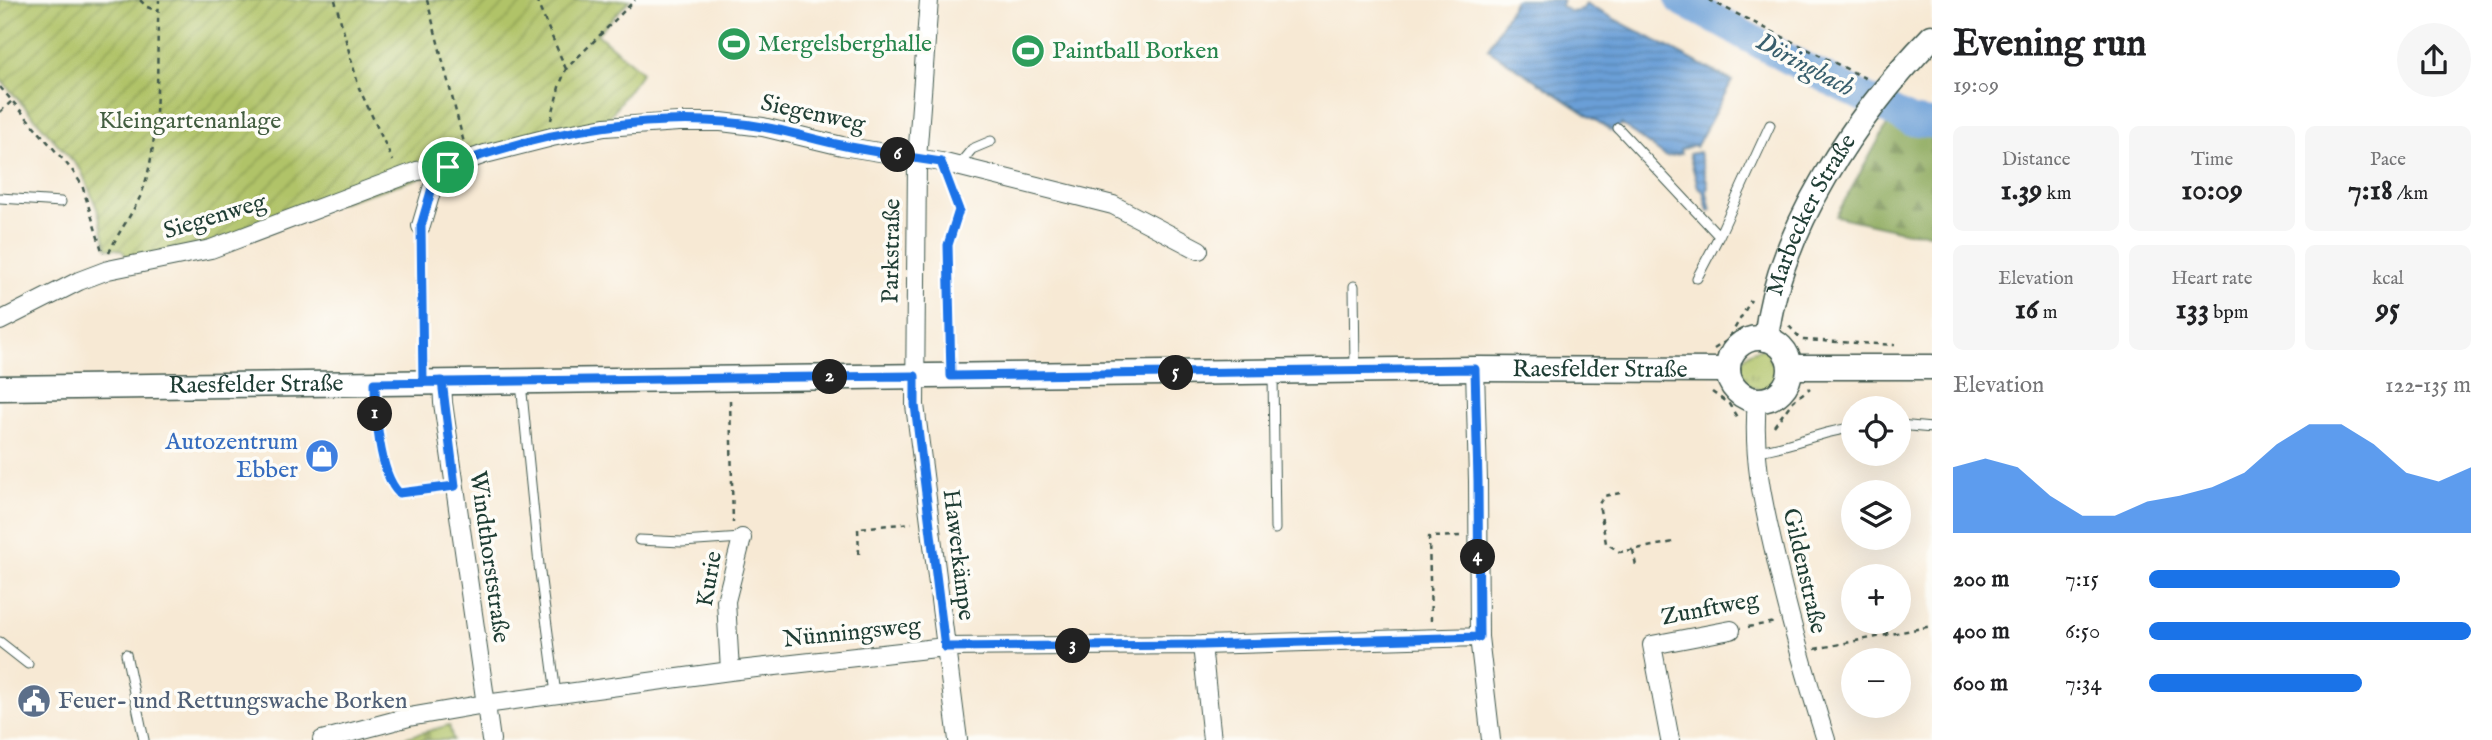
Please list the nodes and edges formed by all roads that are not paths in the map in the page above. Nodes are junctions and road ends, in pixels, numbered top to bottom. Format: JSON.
{"nodes":[{"id":1,"x":929,"y":0,"type":"edge"},
{"id":2,"x":1932,"y":37,"type":"edge"},
{"id":3,"x":1770,"y":125,"type":"dead end"},
{"id":4,"x":1618,"y":128,"type":"dead end"},
{"id":5,"x":991,"y":141,"type":"dead end"},
{"id":6,"x":917,"y":159,"type":"junction"},
{"id":7,"x":950,"y":164,"type":"junction"},
{"id":8,"x":448,"y":167,"type":"junction"},
{"id":9,"x":0,"y":198,"type":"edge"},
{"id":10,"x":61,"y":202,"type":"dead end"},
{"id":11,"x":421,"y":226,"type":"joint"},
{"id":12,"x":1719,"y":236,"type":"junction"},
{"id":13,"x":1199,"y":250,"type":"dead end"},
{"id":14,"x":1697,"y":278,"type":"dead end"},
{"id":15,"x":1354,"y":286,"type":"dead end"},
{"id":16,"x":0,"y":321,"type":"edge"},
{"id":17,"x":1766,"y":339,"type":"junction"},
{"id":18,"x":1791,"y":367,"type":"junction"},
{"id":19,"x":1932,"y":367,"type":"edge"},
{"id":20,"x":1475,"y":369,"type":"junction"},
{"id":21,"x":1728,"y":370,"type":"junction"},
{"id":22,"x":1355,"y":371,"type":"junction"},
{"id":23,"x":1273,"y":372,"type":"junction"},
{"id":24,"x":915,"y":376,"type":"junction"},
{"id":25,"x":432,"y":381,"type":"junction"},
{"id":26,"x":521,"y":381,"type":"junction"},
{"id":27,"x":375,"y":383,"type":"junction"},
{"id":28,"x":0,"y":388,"type":"edge"},
{"id":29,"x":1757,"y":400,"type":"junction"},
{"id":30,"x":1911,"y":426,"type":"edge"},
{"id":31,"x":1932,"y":428,"type":"edge"},
{"id":32,"x":1841,"y":429,"type":"edge"},
{"id":33,"x":1755,"y":451,"type":"junction"},
{"id":34,"x":455,"y":486,"type":"junction"},
{"id":35,"x":1275,"y":529,"type":"dead end"},
{"id":36,"x":742,"y":538,"type":"joint"},
{"id":37,"x":639,"y":540,"type":"dead end"},
{"id":38,"x":1731,"y":630,"type":"road end"},
{"id":39,"x":1479,"y":637,"type":"junction"},
{"id":40,"x":0,"y":642,"type":"edge"},
{"id":41,"x":1202,"y":645,"type":"junction"},
{"id":42,"x":945,"y":647,"type":"junction"},
{"id":43,"x":126,"y":654,"type":"dead end"},
{"id":44,"x":28,"y":664,"type":"dead end"},
{"id":45,"x":730,"y":671,"type":"junction"},
{"id":46,"x":556,"y":694,"type":"junction"},
{"id":47,"x":485,"y":704,"type":"junction"},
{"id":48,"x":144,"y":740,"type":"edge"},
{"id":49,"x":322,"y":740,"type":"edge"},
{"id":50,"x":491,"y":740,"type":"edge"},
{"id":51,"x":958,"y":740,"type":"edge"},
{"id":52,"x":1212,"y":740,"type":"edge"},
{"id":53,"x":1491,"y":740,"type":"edge"},
{"id":54,"x":1670,"y":740,"type":"edge"},
{"id":55,"x":1826,"y":740,"type":"edge"}],
"edges":[{"from":1,"to":6,"type":"street","name":"Parkstraße"},
{"from":2,"to":17,"type":"main road","name":"Marbecker Straße"},
{"from":3,"to":12,"type":"lane"},
{"from":4,"to":12,"type":"lane"},
{"from":5,"to":7,"type":"lane"},
{"from":6,"to":7,"type":"street","name":"Siegenweg"},
{"from":6,"to":8,"type":"street","name":"Siegenweg"},
{"from":6,"to":24,"type":"street","name":"Parkstraße"},
{"from":7,"to":13,"type":"street","name":"Siegenweg"},
{"from":8,"to":11,"type":"street"},
{"from":8,"to":16,"type":"street","name":"Siegenweg"},
{"from":9,"to":10,"type":"lane"},
{"from":11,"to":25,"type":"lane"},
{"from":12,"to":14,"type":"lane"},
{"from":15,"to":22,"type":"lane"},
{"from":17,"to":18,"type":"main road"},
{"from":17,"to":21,"type":"main road"},
{"from":18,"to":19,"type":"main road"},
{"from":18,"to":29,"type":"main road"},
{"from":20,"to":21,"type":"main road","name":"Raesfelder Straße"},
{"from":20,"to":22,"type":"main road","name":"Raesfelder Straße"},
{"from":20,"to":39,"type":"street"},
{"from":21,"to":29,"type":"main road"},
{"from":22,"to":23,"type":"main road","name":"Raesfelder Straße"},
{"from":23,"to":24,"type":"main road","name":"Raesfelder Straße"},
{"from":23,"to":35,"type":"lane"},
{"from":24,"to":26,"type":"main road","name":"Raesfelder Straße"},
{"from":24,"to":42,"type":"street","name":"Hawerkämpe"},
{"from":25,"to":26,"type":"main road","name":"Raesfelder Straße"},
{"from":25,"to":27,"type":"main road","name":"Raesfelder Straße"},
{"from":25,"to":34,"type":"street","name":"Windthorststraße"},
{"from":26,"to":46,"type":"lane"},
{"from":27,"to":28,"type":"main road","name":"Raesfelder Straße"},
{"from":27,"to":34,"type":"lane"},
{"from":29,"to":33,"type":"street","name":"Gildenstraße"},
{"from":30,"to":31,"type":"lane"},
{"from":32,"to":33,"type":"lane"},
{"from":33,"to":55,"type":"street","name":"Gildenstraße"},
{"from":34,"to":47,"type":"street","name":"Windthorststraße"},
{"from":36,"to":37,"type":"lane"},
{"from":36,"to":45,"type":"street","name":"Kurie"},
{"from":38,"to":54,"type":"street","name":"Zunftweg"},
{"from":39,"to":41,"type":"street","name":"Nünningsweg"},
{"from":39,"to":53,"type":"street"},
{"from":40,"to":44,"type":"lane"},
{"from":41,"to":42,"type":"street","name":"Nünningsweg"},
{"from":41,"to":52,"type":"street"},
{"from":42,"to":45,"type":"street","name":"Nünningsweg"},
{"from":42,"to":51,"type":"street","name":"Hawerkämpe"},
{"from":43,"to":48,"type":"lane"},
{"from":45,"to":46,"type":"street","name":"Nünningsweg"},
{"from":46,"to":47,"type":"street","name":"Nünningsweg"},
{"from":47,"to":49,"type":"street","name":"Nünningsweg"},
{"from":47,"to":50,"type":"street","name":"Windthorststraße"}]}
